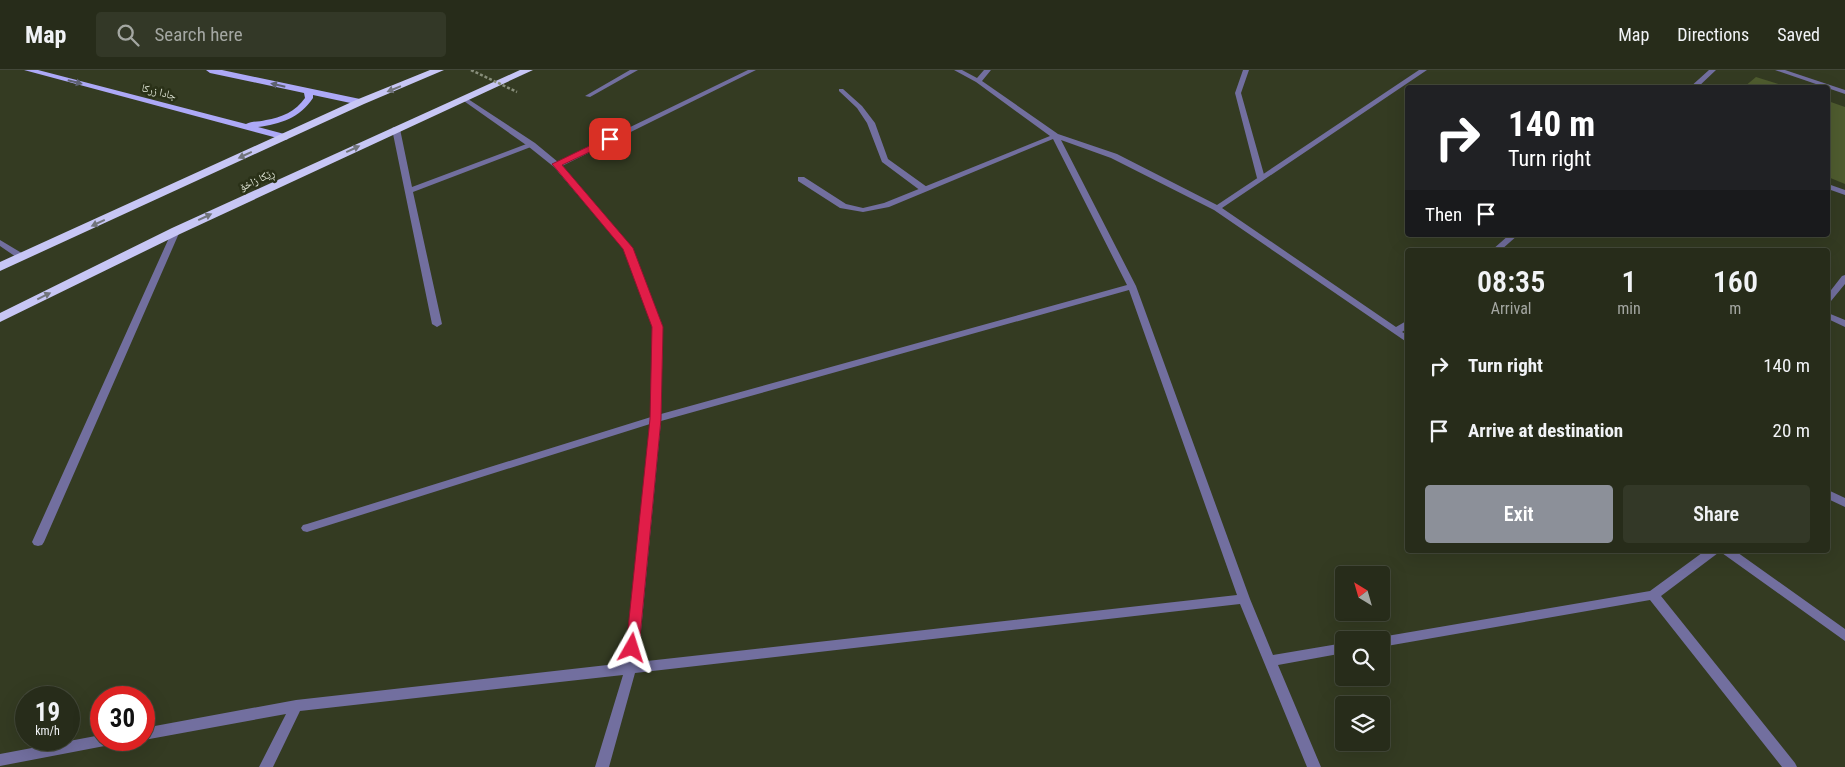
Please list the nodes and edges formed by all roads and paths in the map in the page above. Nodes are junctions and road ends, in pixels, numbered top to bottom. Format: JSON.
{"nodes":[{"id":1,"x":28,"y":70,"type":"edge"},
{"id":2,"x":210,"y":70,"type":"edge"},
{"id":3,"x":439,"y":70,"type":"edge"},
{"id":4,"x":471,"y":70,"type":"edge"},
{"id":5,"x":528,"y":70,"type":"edge"},
{"id":6,"x":635,"y":70,"type":"edge"},
{"id":7,"x":753,"y":70,"type":"edge"},
{"id":8,"x":957,"y":70,"type":"edge"},
{"id":9,"x":988,"y":70,"type":"edge"},
{"id":10,"x":1246,"y":70,"type":"edge"},
{"id":11,"x":1424,"y":70,"type":"edge"},
{"id":12,"x":1713,"y":70,"type":"edge"},
{"id":13,"x":1778,"y":70,"type":"edge"},
{"id":14,"x":978,"y":81,"type":"junction"},
{"id":15,"x":1696,"y":85,"type":"edge"},
{"id":16,"x":1824,"y":85,"type":"edge"},
{"id":17,"x":1830,"y":87,"type":"edge"},
{"id":18,"x":840,"y":90,"type":"dead end"},
{"id":19,"x":308,"y":92,"type":"junction"},
{"id":20,"x":517,"y":92,"type":"dead end"},
{"id":21,"x":1845,"y":92,"type":"edge"},
{"id":22,"x":588,"y":96,"type":"dead end"},
{"id":23,"x":463,"y":98,"type":"junction"},
{"id":24,"x":360,"y":102,"type":"junction"},
{"id":25,"x":243,"y":125,"type":"junction"},
{"id":26,"x":396,"y":129,"type":"junction"},
{"id":27,"x":1055,"y":136,"type":"junction"},
{"id":28,"x":285,"y":137,"type":"junction"},
{"id":29,"x":532,"y":145,"type":"junction"},
{"id":30,"x":557,"y":164,"type":"junction"},
{"id":31,"x":1262,"y":178,"type":"junction"},
{"id":32,"x":801,"y":179,"type":"dead end"},
{"id":33,"x":1830,"y":187,"type":"edge"},
{"id":34,"x":924,"y":189,"type":"junction"},
{"id":35,"x":408,"y":191,"type":"junction"},
{"id":36,"x":1845,"y":193,"type":"edge"},
{"id":37,"x":1216,"y":208,"type":"junction"},
{"id":38,"x":176,"y":231,"type":"junction"},
{"id":39,"x":1512,"y":237,"type":"edge"},
{"id":40,"x":0,"y":242,"type":"edge"},
{"id":41,"x":1498,"y":248,"type":"edge"},
{"id":42,"x":22,"y":258,"type":"junction"},
{"id":43,"x":0,"y":268,"type":"edge"},
{"id":44,"x":1845,"y":278,"type":"edge"},
{"id":45,"x":1132,"y":286,"type":"junction"},
{"id":46,"x":1830,"y":297,"type":"edge"},
{"id":47,"x":1830,"y":317,"type":"edge"},
{"id":48,"x":0,"y":318,"type":"edge"},
{"id":49,"x":437,"y":324,"type":"dead end"},
{"id":50,"x":1845,"y":324,"type":"edge"},
{"id":51,"x":1405,"y":325,"type":"edge"},
{"id":52,"x":1396,"y":332,"type":"junction"},
{"id":53,"x":1405,"y":338,"type":"edge"},
{"id":54,"x":656,"y":419,"type":"junction"},
{"id":55,"x":1830,"y":495,"type":"edge"},
{"id":56,"x":1845,"y":503,"type":"edge"},
{"id":57,"x":307,"y":528,"type":"dead end"},
{"id":58,"x":38,"y":542,"type":"dead end"},
{"id":59,"x":1710,"y":553,"type":"edge"},
{"id":60,"x":1730,"y":553,"type":"edge"},
{"id":61,"x":1653,"y":595,"type":"junction"},
{"id":62,"x":1244,"y":599,"type":"junction"},
{"id":63,"x":1845,"y":636,"type":"edge"},
{"id":64,"x":1390,"y":640,"type":"edge"},
{"id":65,"x":1335,"y":650,"type":"edge"},
{"id":66,"x":1270,"y":661,"type":"junction"},
{"id":67,"x":631,"y":667,"type":"junction"},
{"id":68,"x":296,"y":706,"type":"junction"},
{"id":69,"x":155,"y":732,"type":"edge"},
{"id":70,"x":90,"y":744,"type":"edge"},
{"id":71,"x":0,"y":760,"type":"edge"},
{"id":72,"x":266,"y":767,"type":"edge"},
{"id":73,"x":602,"y":767,"type":"edge"},
{"id":74,"x":1314,"y":767,"type":"edge"},
{"id":75,"x":1790,"y":767,"type":"edge"}],
"edges":[{"from":1,"to":25,"type":"main road","name":"جادا زرکا","one_way":true},
{"from":19,"to":2,"type":"main road","one_way":true},
{"from":3,"to":24,"type":"highway","one_way":true},
{"from":4,"to":20,"type":"path","bridge":true},
{"from":5,"to":23,"type":"highway","name":"ڕێکا زاخۆ"},
{"from":6,"to":22,"type":"street"},
{"from":7,"to":30,"type":"street"},
{"from":8,"to":14,"type":"street"},
{"from":9,"to":14,"type":"street"},
{"from":10,"to":31,"type":"street"},
{"from":11,"to":31,"type":"street"},
{"from":12,"to":15,"type":"street"},
{"from":13,"to":16,"type":"street"},
{"from":14,"to":27,"type":"street"},
{"from":17,"to":21,"type":"street"},
{"from":18,"to":34,"type":"street"},
{"from":19,"to":24,"type":"main road"},
{"from":19,"to":25,"type":"main road"},
{"from":23,"to":26,"type":"highway","name":"ڕێکا زاخۆ"},
{"from":23,"to":29,"type":"street"},
{"from":24,"to":28,"type":"highway"},
{"from":25,"to":28,"type":"main road","name":"جادا زرکا"},
{"from":26,"to":35,"type":"street"},
{"from":38,"to":26,"type":"highway","name":"ڕێکا زاخۆ","one_way":true},
{"from":27,"to":34,"type":"street"},
{"from":27,"to":37,"type":"street"},
{"from":27,"to":45,"type":"street"},
{"from":28,"to":42,"type":"highway","one_way":true},
{"from":29,"to":30,"type":"street"},
{"from":29,"to":35,"type":"street"},
{"from":30,"to":54,"type":"street"},
{"from":31,"to":37,"type":"street"},
{"from":32,"to":34,"type":"street"},
{"from":33,"to":36,"type":"street"},
{"from":35,"to":49,"type":"street"},
{"from":37,"to":52,"type":"street"},
{"from":48,"to":38,"type":"highway","name":"ڕێکا زاخۆ","one_way":true},
{"from":38,"to":58,"type":"street"},
{"from":39,"to":41,"type":"street"},
{"from":40,"to":42,"type":"street"},
{"from":42,"to":43,"type":"highway"},
{"from":44,"to":46,"type":"street"},
{"from":45,"to":54,"type":"street"},
{"from":45,"to":62,"type":"street"},
{"from":47,"to":50,"type":"street"},
{"from":51,"to":52,"type":"street"},
{"from":52,"to":53,"type":"street"},
{"from":54,"to":57,"type":"street"},
{"from":54,"to":67,"type":"street"},
{"from":55,"to":56,"type":"street"},
{"from":59,"to":61,"type":"street"},
{"from":60,"to":63,"type":"street"},
{"from":61,"to":64,"type":"street"},
{"from":61,"to":75,"type":"street"},
{"from":62,"to":66,"type":"street"},
{"from":62,"to":67,"type":"street"},
{"from":65,"to":66,"type":"street"},
{"from":66,"to":74,"type":"street"},
{"from":67,"to":68,"type":"street"},
{"from":67,"to":73,"type":"street"},
{"from":68,"to":69,"type":"street"},
{"from":68,"to":72,"type":"street"},
{"from":70,"to":71,"type":"street"}]}
